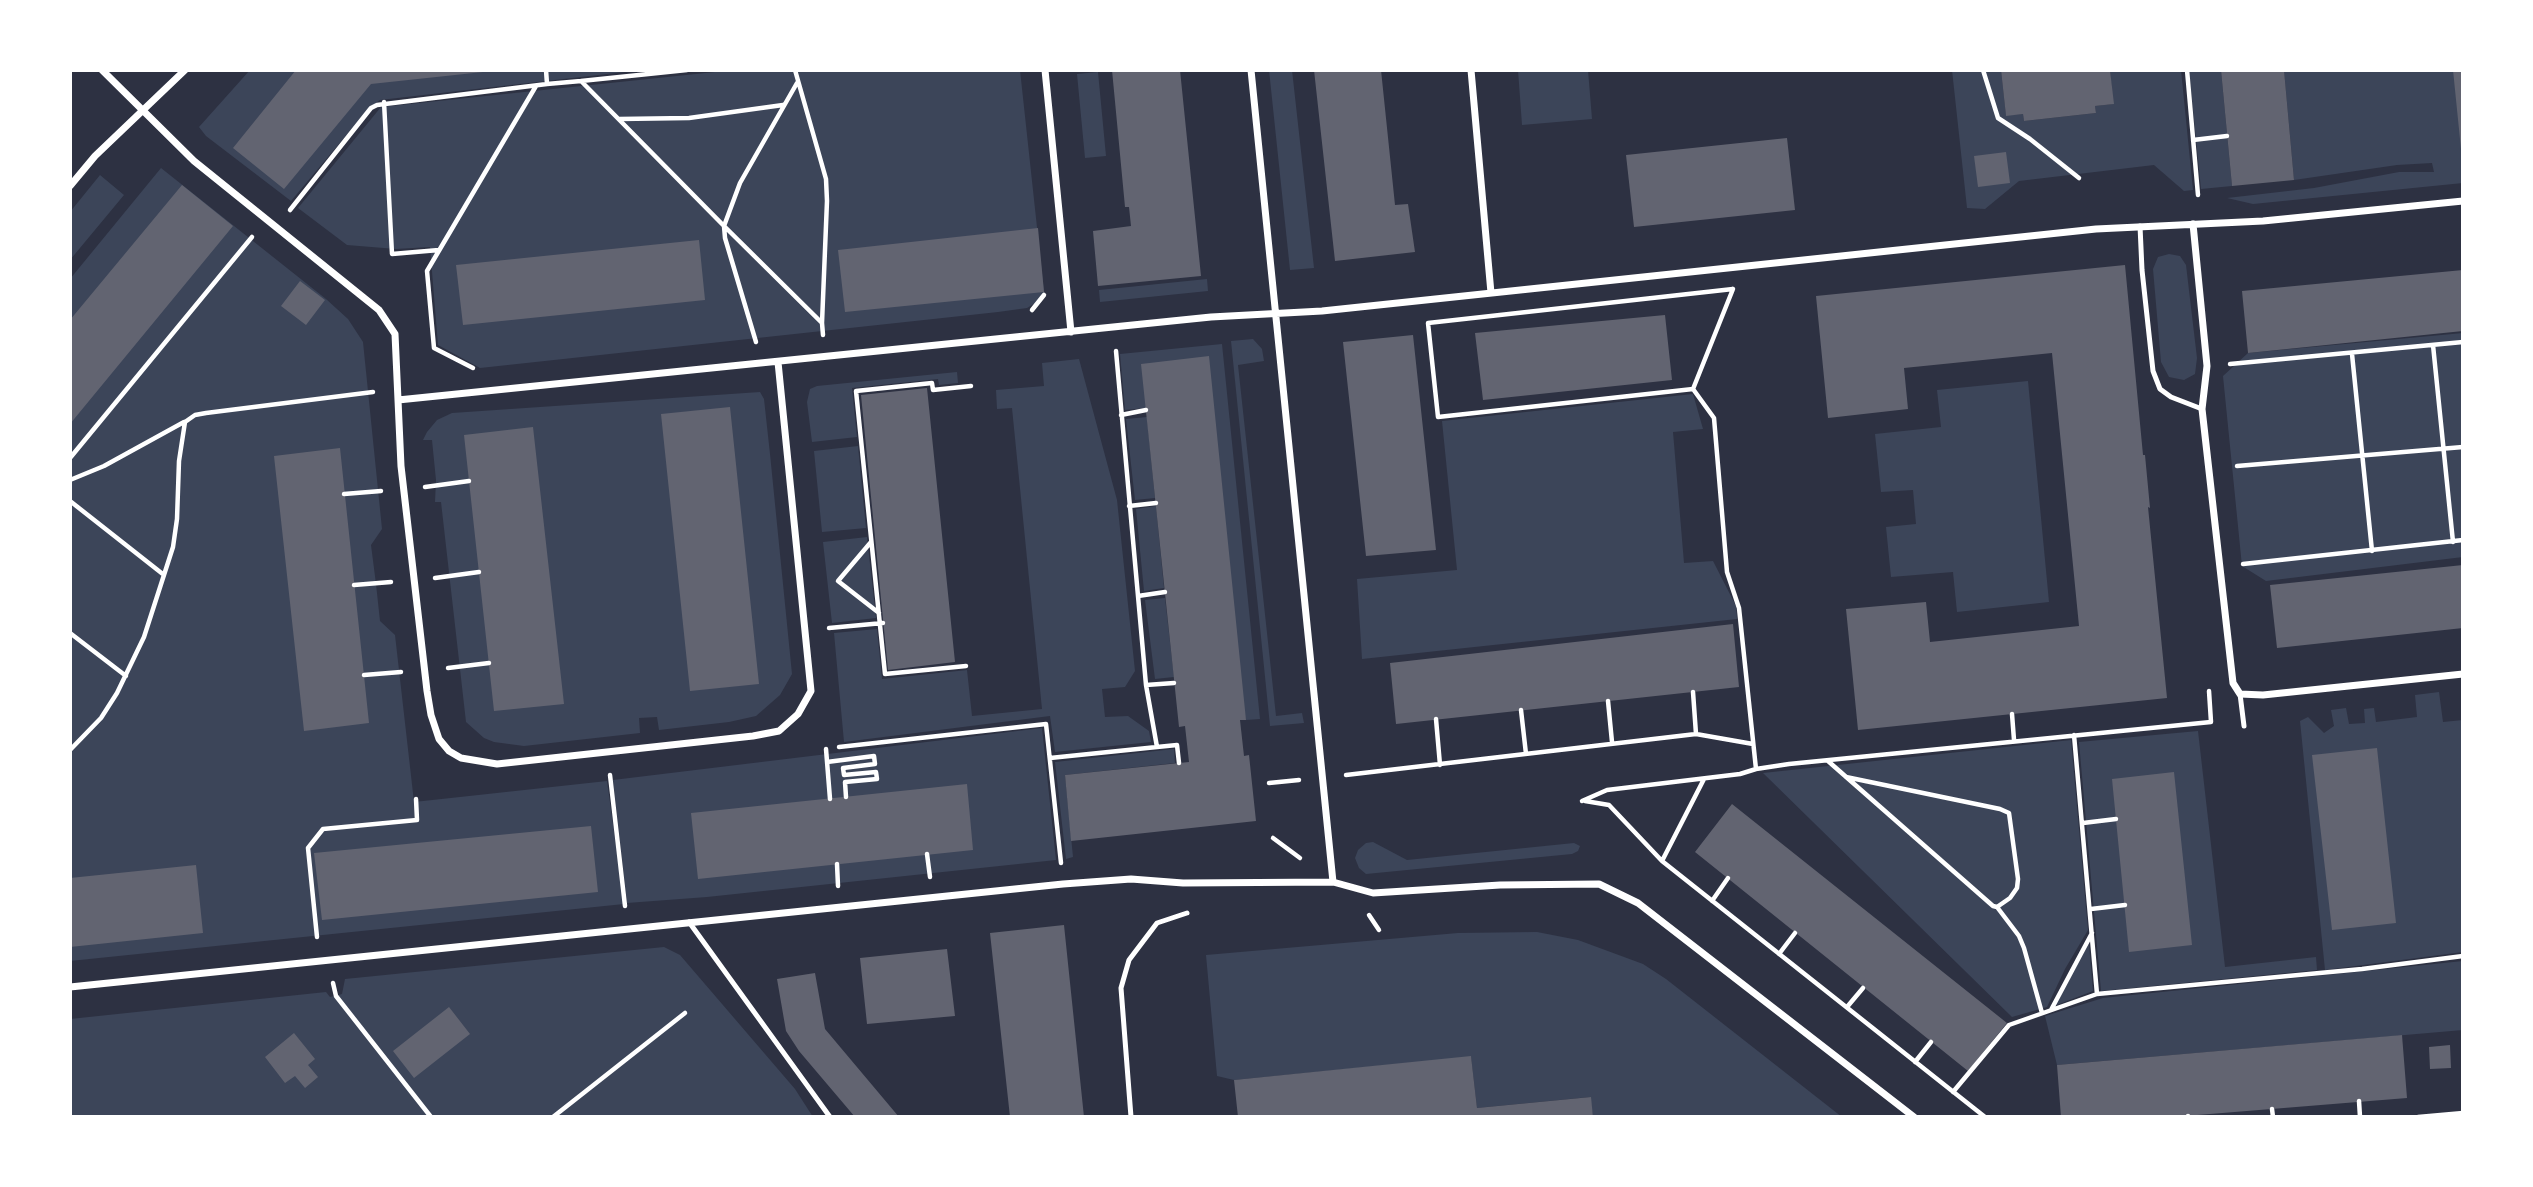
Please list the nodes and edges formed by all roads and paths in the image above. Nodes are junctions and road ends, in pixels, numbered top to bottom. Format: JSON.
{"nodes":[{"id":1,"x":102,"y":70,"type":"edge"},
{"id":2,"x":185,"y":70,"type":"edge"},
{"id":3,"x":546,"y":70,"type":"edge"},
{"id":4,"x":687,"y":70,"type":"edge"},
{"id":5,"x":795,"y":70,"type":"edge"},
{"id":6,"x":1045,"y":70,"type":"edge"},
{"id":7,"x":1251,"y":70,"type":"edge"},
{"id":8,"x":1471,"y":70,"type":"edge"},
{"id":9,"x":1983,"y":70,"type":"edge"},
{"id":10,"x":2187,"y":70,"type":"edge"},
{"id":11,"x":581,"y":81,"type":"junction"},
{"id":12,"x":797,"y":83,"type":"junction"},
{"id":13,"x":547,"y":84,"type":"junction"},
{"id":14,"x":536,"y":86,"type":"junction"},
{"id":15,"x":384,"y":102,"type":"junction"},
{"id":16,"x":784,"y":105,"type":"junction"},
{"id":17,"x":143,"y":110,"type":"junction"},
{"id":18,"x":619,"y":119,"type":"junction"},
{"id":19,"x":2227,"y":136,"type":"dead end"},
{"id":20,"x":2193,"y":139,"type":"junction"},
{"id":21,"x":2079,"y":178,"type":"dead end"},
{"id":22,"x":70,"y":186,"type":"edge"},
{"id":23,"x":2198,"y":195,"type":"dead end"},
{"id":24,"x":2463,"y":201,"type":"edge"},
{"id":25,"x":271,"y":223,"type":"junction"},
{"id":26,"x":2193,"y":224,"type":"junction"},
{"id":27,"x":724,"y":226,"type":"junction"},
{"id":28,"x":2140,"y":226,"type":"junction"},
{"id":29,"x":440,"y":250,"type":"junction"},
{"id":30,"x":1045,"y":293,"type":"dead end"},
{"id":31,"x":1491,"y":293,"type":"junction"},
{"id":32,"x":1029,"y":312,"type":"dead end"},
{"id":33,"x":1276,"y":314,"type":"junction"},
{"id":34,"x":822,"y":323,"type":"junction"},
{"id":35,"x":1070,"y":332,"type":"junction"},
{"id":36,"x":836,"y":333,"type":"dead end"},
{"id":37,"x":823,"y":335,"type":"junction"},
{"id":38,"x":810,"y":336,"type":"dead end"},
{"id":39,"x":2463,"y":342,"type":"edge"},
{"id":40,"x":743,"y":343,"type":"dead end"},
{"id":41,"x":2433,"y":345,"type":"junction"},
{"id":42,"x":1116,"y":350,"type":"dead end"},
{"id":43,"x":2352,"y":354,"type":"junction"},
{"id":44,"x":778,"y":362,"type":"junction"},
{"id":45,"x":2227,"y":364,"type":"dead end"},
{"id":46,"x":478,"y":371,"type":"dead end"},
{"id":47,"x":971,"y":386,"type":"dead end"},
{"id":48,"x":1693,"y":389,"type":"junction"},
{"id":49,"x":373,"y":392,"type":"dead end"},
{"id":50,"x":398,"y":400,"type":"junction"},
{"id":51,"x":2202,"y":409,"type":"junction"},
{"id":52,"x":1146,"y":410,"type":"dead end"},
{"id":53,"x":1121,"y":415,"type":"junction"},
{"id":54,"x":185,"y":422,"type":"junction"},
{"id":55,"x":2463,"y":447,"type":"edge"},
{"id":56,"x":2443,"y":449,"type":"junction"},
{"id":57,"x":2362,"y":455,"type":"junction"},
{"id":58,"x":70,"y":458,"type":"edge"},
{"id":59,"x":2237,"y":466,"type":"dead end"},
{"id":60,"x":70,"y":480,"type":"edge"},
{"id":61,"x":70,"y":501,"type":"edge"},
{"id":62,"x":1156,"y":503,"type":"dead end"},
{"id":63,"x":1129,"y":506,"type":"junction"},
{"id":64,"x":2463,"y":540,"type":"edge"},
{"id":65,"x":872,"y":541,"type":"junction"},
{"id":66,"x":2453,"y":542,"type":"junction"},
{"id":67,"x":2372,"y":551,"type":"junction"},
{"id":68,"x":2246,"y":564,"type":"dead end"},
{"id":69,"x":164,"y":575,"type":"junction"},
{"id":70,"x":1165,"y":592,"type":"dead end"},
{"id":71,"x":1138,"y":596,"type":"junction"},
{"id":72,"x":879,"y":613,"type":"junction"},
{"id":73,"x":882,"y":623,"type":"junction"},
{"id":74,"x":827,"y":628,"type":"dead end"},
{"id":75,"x":70,"y":633,"type":"edge"},
{"id":76,"x":966,"y":666,"type":"dead end"},
{"id":77,"x":2463,"y":674,"type":"edge"},
{"id":78,"x":126,"y":676,"type":"junction"},
{"id":79,"x":1174,"y":683,"type":"dead end"},
{"id":80,"x":1146,"y":685,"type":"junction"},
{"id":81,"x":1693,"y":692,"type":"dead end"},
{"id":82,"x":2239,"y":694,"type":"junction"},
{"id":83,"x":1608,"y":701,"type":"dead end"},
{"id":84,"x":1521,"y":710,"type":"dead end"},
{"id":85,"x":2012,"y":714,"type":"dead end"},
{"id":86,"x":1436,"y":719,"type":"dead end"},
{"id":87,"x":2211,"y":722,"type":"dead end"},
{"id":88,"x":2244,"y":726,"type":"dead end"},
{"id":89,"x":1696,"y":734,"type":"junction"},
{"id":90,"x":2074,"y":735,"type":"junction"},
{"id":91,"x":2014,"y":740,"type":"junction"},
{"id":92,"x":1612,"y":742,"type":"junction"},
{"id":93,"x":1753,"y":744,"type":"junction"},
{"id":94,"x":839,"y":747,"type":"dead end"},
{"id":95,"x":1157,"y":747,"type":"junction"},
{"id":96,"x":826,"y":749,"type":"dead end"},
{"id":97,"x":70,"y":750,"type":"edge"},
{"id":98,"x":1526,"y":754,"type":"junction"},
{"id":99,"x":1050,"y":758,"type":"junction"},
{"id":100,"x":1827,"y":760,"type":"junction"},
{"id":101,"x":827,"y":762,"type":"junction"},
{"id":102,"x":1179,"y":763,"type":"dead end"},
{"id":103,"x":1440,"y":765,"type":"junction"},
{"id":104,"x":1756,"y":769,"type":"junction"},
{"id":105,"x":1350,"y":774,"type":"dead end"},
{"id":106,"x":610,"y":775,"type":"dead end"},
{"id":107,"x":1846,"y":777,"type":"junction"},
{"id":108,"x":1704,"y":779,"type":"junction"},
{"id":109,"x":846,"y":797,"type":"dead end"},
{"id":110,"x":416,"y":799,"type":"dead end"},
{"id":111,"x":830,"y":799,"type":"dead end"},
{"id":112,"x":2116,"y":819,"type":"dead end"},
{"id":113,"x":2083,"y":823,"type":"junction"},
{"id":114,"x":927,"y":854,"type":"dead end"},
{"id":115,"x":1662,"y":861,"type":"junction"},
{"id":116,"x":836,"y":864,"type":"dead end"},
{"id":117,"x":1061,"y":864,"type":"dead end"},
{"id":118,"x":930,"y":877,"type":"dead end"},
{"id":119,"x":1728,"y":878,"type":"dead end"},
{"id":120,"x":1333,"y":882,"type":"junction"},
{"id":121,"x":838,"y":887,"type":"dead end"},
{"id":122,"x":1712,"y":901,"type":"junction"},
{"id":123,"x":2124,"y":905,"type":"dead end"},
{"id":124,"x":625,"y":907,"type":"dead end"},
{"id":125,"x":1997,"y":907,"type":"junction"},
{"id":126,"x":2091,"y":909,"type":"junction"},
{"id":127,"x":1187,"y":913,"type":"dead end"},
{"id":128,"x":689,"y":922,"type":"junction"},
{"id":129,"x":2093,"y":932,"type":"junction"},
{"id":130,"x":1795,"y":933,"type":"dead end"},
{"id":131,"x":317,"y":940,"type":"dead end"},
{"id":132,"x":1779,"y":954,"type":"junction"},
{"id":133,"x":2463,"y":956,"type":"edge"},
{"id":134,"x":70,"y":988,"type":"edge"},
{"id":135,"x":1863,"y":988,"type":"dead end"},
{"id":136,"x":2097,"y":994,"type":"junction"},
{"id":137,"x":336,"y":996,"type":"dead end"},
{"id":138,"x":1847,"y":1007,"type":"junction"},
{"id":139,"x":2051,"y":1010,"type":"junction"},
{"id":140,"x":685,"y":1013,"type":"dead end"},
{"id":141,"x":2042,"y":1013,"type":"junction"},
{"id":142,"x":1931,"y":1042,"type":"dead end"},
{"id":143,"x":1915,"y":1062,"type":"junction"},
{"id":144,"x":1953,"y":1092,"type":"junction"},
{"id":145,"x":2359,"y":1101,"type":"dead end"},
{"id":146,"x":2272,"y":1109,"type":"dead end"},
{"id":147,"x":2463,"y":1113,"type":"edge"},
{"id":148,"x":430,"y":1117,"type":"edge"},
{"id":149,"x":553,"y":1117,"type":"edge"},
{"id":150,"x":830,"y":1117,"type":"edge"},
{"id":151,"x":1131,"y":1117,"type":"edge"},
{"id":152,"x":1914,"y":1117,"type":"edge"},
{"id":153,"x":1985,"y":1117,"type":"edge"},
{"id":154,"x":2273,"y":1117,"type":"edge"},
{"id":155,"x":2360,"y":1117,"type":"edge"},
{"id":156,"x":2418,"y":1117,"type":"edge"}],
"edges":[{"from":1,"to":17,"type":"street"},
{"from":2,"to":17,"type":"street"},
{"from":3,"to":13,"type":"path"},
{"from":4,"to":11,"type":"path"},
{"from":5,"to":12,"type":"path"},
{"from":6,"to":35,"type":"street"},
{"from":7,"to":33,"type":"street"},
{"from":8,"to":31,"type":"street"},
{"from":9,"to":21,"type":"path"},
{"from":10,"to":20,"type":"path"},
{"from":11,"to":13,"type":"path"},
{"from":11,"to":18,"type":"path"},
{"from":12,"to":16,"type":"path"},
{"from":12,"to":34,"type":"path"},
{"from":13,"to":14,"type":"path"},
{"from":14,"to":15,"type":"path"},
{"from":14,"to":29,"type":"path"},
{"from":15,"to":25,"type":"path"},
{"from":15,"to":29,"type":"path"},
{"from":16,"to":18,"type":"path"},
{"from":16,"to":27,"type":"path"},
{"from":17,"to":22,"type":"street"},
{"from":17,"to":25,"type":"street"},
{"from":18,"to":27,"type":"path"},
{"from":19,"to":20,"type":"path"},
{"from":20,"to":23,"type":"path"},
{"from":24,"to":26,"type":"street"},
{"from":25,"to":50,"type":"street"},
{"from":25,"to":58,"type":"path"},
{"from":26,"to":28,"type":"street"},
{"from":26,"to":51,"type":"street"},
{"from":27,"to":34,"type":"path"},
{"from":27,"to":40,"type":"path"},
{"from":28,"to":31,"type":"street"},
{"from":28,"to":51,"type":"lane"},
{"from":29,"to":46,"type":"path"},
{"from":30,"to":32,"type":"path"},
{"from":31,"to":33,"type":"street"},
{"from":33,"to":35,"type":"street"},
{"from":33,"to":120,"type":"street"},
{"from":34,"to":37,"type":"path"},
{"from":35,"to":44,"type":"street"},
{"from":36,"to":37,"type":"path"},
{"from":37,"to":38,"type":"path"},
{"from":39,"to":41,"type":"path"},
{"from":41,"to":43,"type":"path"},
{"from":41,"to":56,"type":"path"},
{"from":42,"to":53,"type":"path"},
{"from":43,"to":45,"type":"path"},
{"from":43,"to":57,"type":"path"},
{"from":44,"to":50,"type":"street"},
{"from":44,"to":50,"type":"street"},
{"from":47,"to":65,"type":"path"},
{"from":48,"to":48,"type":"path"},
{"from":48,"to":93,"type":"path"},
{"from":49,"to":54,"type":"path"},
{"from":51,"to":82,"type":"street"},
{"from":52,"to":53,"type":"path"},
{"from":53,"to":63,"type":"path"},
{"from":54,"to":60,"type":"path"},
{"from":54,"to":69,"type":"path"},
{"from":55,"to":56,"type":"path"},
{"from":56,"to":57,"type":"path"},
{"from":56,"to":66,"type":"path"},
{"from":57,"to":59,"type":"path"},
{"from":57,"to":67,"type":"path"},
{"from":61,"to":69,"type":"path"},
{"from":62,"to":63,"type":"path"},
{"from":63,"to":71,"type":"path"},
{"from":64,"to":66,"type":"path"},
{"from":65,"to":72,"type":"path"},
{"from":65,"to":72,"type":"path"},
{"from":66,"to":67,"type":"path"},
{"from":67,"to":68,"type":"path"},
{"from":69,"to":78,"type":"path"},
{"from":70,"to":71,"type":"path"},
{"from":71,"to":80,"type":"path"},
{"from":72,"to":73,"type":"path"},
{"from":73,"to":74,"type":"path"},
{"from":73,"to":76,"type":"path"},
{"from":75,"to":78,"type":"path"},
{"from":77,"to":82,"type":"street"},
{"from":78,"to":97,"type":"path"},
{"from":79,"to":80,"type":"path"},
{"from":80,"to":95,"type":"path"},
{"from":81,"to":89,"type":"path"},
{"from":82,"to":88,"type":"lane"},
{"from":83,"to":92,"type":"path"},
{"from":84,"to":98,"type":"path"},
{"from":85,"to":91,"type":"path"},
{"from":86,"to":103,"type":"path"},
{"from":87,"to":90,"type":"path"},
{"from":89,"to":92,"type":"path"},
{"from":89,"to":93,"type":"path"},
{"from":90,"to":91,"type":"path"},
{"from":90,"to":113,"type":"path"},
{"from":91,"to":100,"type":"path"},
{"from":92,"to":98,"type":"path"},
{"from":93,"to":104,"type":"path"},
{"from":94,"to":99,"type":"path"},
{"from":95,"to":99,"type":"path"},
{"from":95,"to":102,"type":"path"},
{"from":96,"to":101,"type":"path"},
{"from":98,"to":103,"type":"path"},
{"from":99,"to":117,"type":"path"},
{"from":100,"to":104,"type":"path"},
{"from":100,"to":107,"type":"path"},
{"from":101,"to":109,"type":"path"},
{"from":101,"to":111,"type":"path"},
{"from":103,"to":105,"type":"path"},
{"from":104,"to":108,"type":"path"},
{"from":106,"to":124,"type":"path"},
{"from":107,"to":125,"type":"path"},
{"from":107,"to":125,"type":"path"},
{"from":108,"to":115,"type":"path"},
{"from":108,"to":115,"type":"path"},
{"from":110,"to":131,"type":"path"},
{"from":112,"to":113,"type":"path"},
{"from":113,"to":126,"type":"path"},
{"from":114,"to":118,"type":"path"},
{"from":115,"to":122,"type":"path"},
{"from":116,"to":121,"type":"path"},
{"from":119,"to":122,"type":"path"},
{"from":120,"to":128,"type":"street"},
{"from":120,"to":152,"type":"street"},
{"from":122,"to":132,"type":"path"},
{"from":123,"to":126,"type":"path"},
{"from":125,"to":141,"type":"path"},
{"from":126,"to":129,"type":"path"},
{"from":127,"to":151,"type":"lane"},
{"from":128,"to":134,"type":"street"},
{"from":128,"to":150,"type":"lane"},
{"from":129,"to":136,"type":"path"},
{"from":129,"to":139,"type":"path"},
{"from":130,"to":132,"type":"path"},
{"from":132,"to":138,"type":"path"},
{"from":133,"to":136,"type":"path"},
{"from":135,"to":138,"type":"path"},
{"from":136,"to":139,"type":"path"},
{"from":137,"to":148,"type":"path"},
{"from":138,"to":143,"type":"path"},
{"from":139,"to":141,"type":"path"},
{"from":140,"to":149,"type":"path"},
{"from":141,"to":144,"type":"path"},
{"from":142,"to":143,"type":"path"},
{"from":143,"to":144,"type":"path"},
{"from":144,"to":153,"type":"path"},
{"from":145,"to":155,"type":"path"},
{"from":146,"to":154,"type":"path"},
{"from":147,"to":156,"type":"path"}]}
